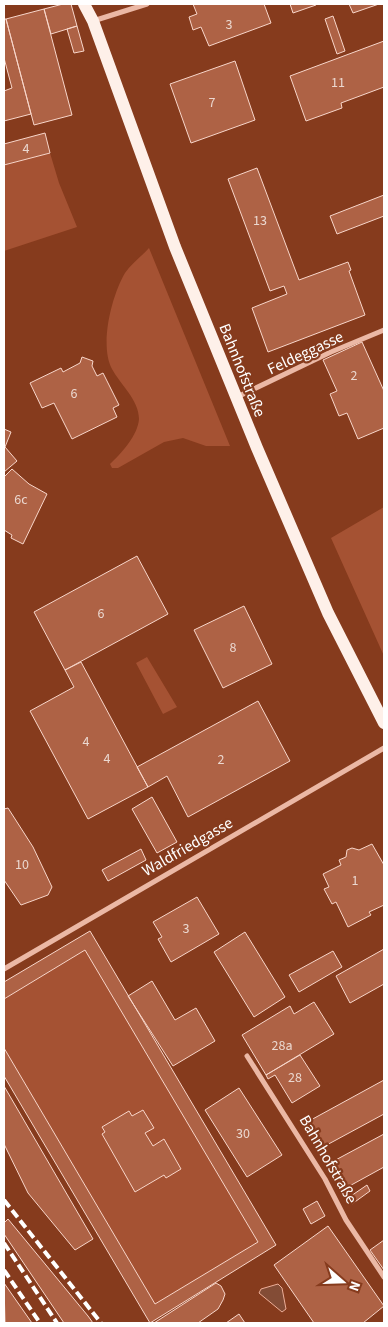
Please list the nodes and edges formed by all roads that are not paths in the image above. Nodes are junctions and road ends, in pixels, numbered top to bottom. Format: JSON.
{"nodes":[{"id":1,"x":84,"y":4,"type":"edge"},
{"id":2,"x":89,"y":4,"type":"edge"},
{"id":3,"x":146,"y":4,"type":"edge"},
{"id":4,"x":93,"y":21,"type":"junction"},
{"id":5,"x":384,"y":330,"type":"edge"},
{"id":6,"x":236,"y":397,"type":"junction"},
{"id":7,"x":384,"y":723,"type":"edge"},
{"id":8,"x":384,"y":748,"type":"edge"},
{"id":9,"x":4,"y":968,"type":"edge"},
{"id":10,"x":247,"y":1056,"type":"dead end"},
{"id":11,"x":384,"y":1277,"type":"edge"}],
"edges":[{"from":1,"to":4,"type":"main road","name":"Bahnhofstraße"},
{"from":2,"to":4,"type":"main road","name":"Bahnhofstraße"},
{"from":3,"to":4,"type":"street"},
{"from":4,"to":6,"type":"main road","name":"Bahnhofstraße"},
{"from":5,"to":6,"type":"street","name":"Feldeggasse"},
{"from":6,"to":7,"type":"main road","name":"Bahnhofstraße"},
{"from":8,"to":9,"type":"street","name":"Waldfriedgasse"},
{"from":10,"to":11,"type":"street","name":"Bahnhofstraße"}]}
